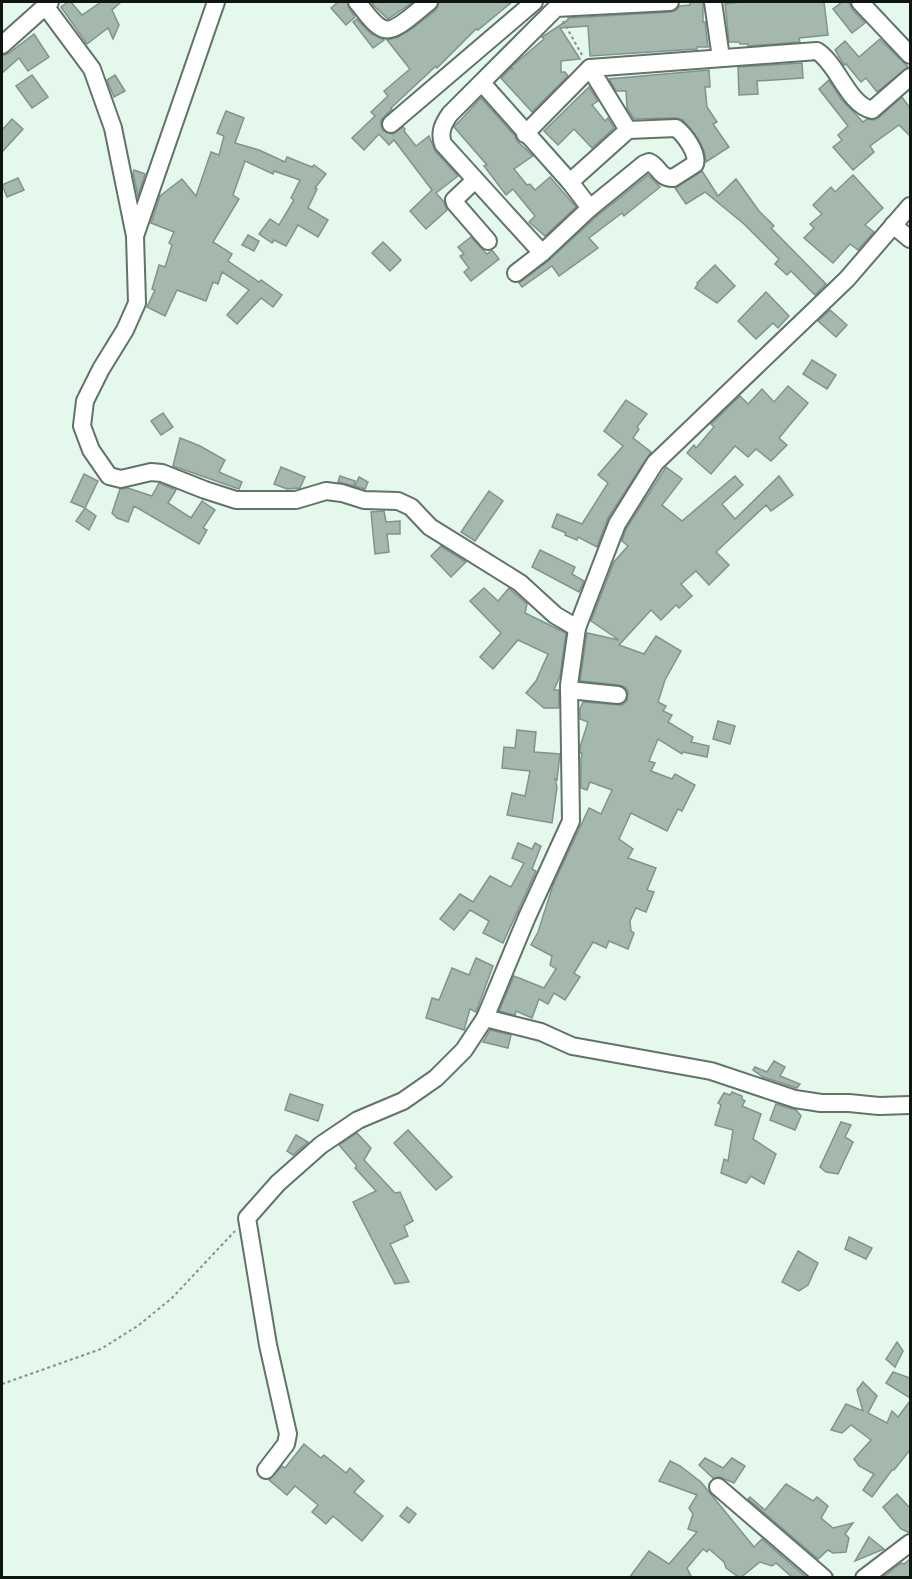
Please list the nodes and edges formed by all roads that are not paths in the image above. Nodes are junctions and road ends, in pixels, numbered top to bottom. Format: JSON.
{"nodes":[{"id":1,"x":216,"y":2,"type":"edge"},
{"id":2,"x":357,"y":2,"type":"edge"},
{"id":3,"x":429,"y":2,"type":"edge"},
{"id":4,"x":534,"y":2,"type":"edge"},
{"id":5,"x":670,"y":2,"type":"edge"},
{"id":6,"x":713,"y":2,"type":"edge"},
{"id":7,"x":860,"y":2,"type":"edge"},
{"id":8,"x":638,"y":3,"type":"edge"},
{"id":9,"x":48,"y":4,"type":"edge"},
{"id":10,"x":2,"y":45,"type":"edge"},
{"id":11,"x":910,"y":55,"type":"edge"},
{"id":12,"x":721,"y":58,"type":"junction"},
{"id":13,"x":590,"y":68,"type":"junction"},
{"id":14,"x":910,"y":77,"type":"edge"},
{"id":15,"x":482,"y":83,"type":"junction"},
{"id":16,"x":391,"y":124,"type":"dead end"},
{"id":17,"x":628,"y":130,"type":"junction"},
{"id":18,"x":525,"y":134,"type":"junction"},
{"id":19,"x":475,"y":180,"type":"junction"},
{"id":20,"x":570,"y":182,"type":"junction"},
{"id":21,"x":910,"y":206,"type":"edge"},
{"id":22,"x":590,"y":208,"type":"junction"},
{"id":23,"x":893,"y":225,"type":"junction"},
{"id":24,"x":135,"y":236,"type":"junction"},
{"id":25,"x":910,"y":239,"type":"edge"},
{"id":26,"x":488,"y":241,"type":"dead end"},
{"id":27,"x":542,"y":254,"type":"junction"},
{"id":28,"x":516,"y":273,"type":"dead end"},
{"id":29,"x":577,"y":628,"type":"junction"},
{"id":30,"x":568,"y":690,"type":"junction"},
{"id":31,"x":618,"y":695,"type":"dead end"},
{"id":32,"x":485,"y":1018,"type":"junction"},
{"id":33,"x":910,"y":1105,"type":"edge"},
{"id":34,"x":266,"y":1470,"type":"dead end"},
{"id":35,"x":718,"y":1486,"type":"dead end"},
{"id":36,"x":910,"y":1543,"type":"edge"},
{"id":37,"x":824,"y":1578,"type":"edge"},
{"id":38,"x":864,"y":1578,"type":"edge"}],
"edges":[{"from":1,"to":24,"type":"street"},
{"from":2,"to":3,"type":"street"},
{"from":4,"to":16,"type":"street"},
{"from":5,"to":8,"type":"street"},
{"from":6,"to":12,"type":"street"},
{"from":7,"to":11,"type":"street"},
{"from":8,"to":15,"type":"street"},
{"from":9,"to":10,"type":"street"},
{"from":9,"to":24,"type":"street"},
{"from":12,"to":13,"type":"street"},
{"from":12,"to":14,"type":"street"},
{"from":13,"to":17,"type":"street"},
{"from":13,"to":18,"type":"street"},
{"from":15,"to":18,"type":"street"},
{"from":15,"to":19,"type":"street"},
{"from":17,"to":20,"type":"street"},
{"from":17,"to":22,"type":"street"},
{"from":18,"to":20,"type":"street"},
{"from":19,"to":26,"type":"street"},
{"from":19,"to":27,"type":"street"},
{"from":20,"to":22,"type":"street"},
{"from":21,"to":23,"type":"street"},
{"from":22,"to":27,"type":"street"},
{"from":23,"to":25,"type":"street"},
{"from":23,"to":29,"type":"street"},
{"from":24,"to":29,"type":"street"},
{"from":27,"to":28,"type":"street"},
{"from":29,"to":30,"type":"street"},
{"from":30,"to":31,"type":"street"},
{"from":30,"to":32,"type":"street"},
{"from":32,"to":33,"type":"street"},
{"from":32,"to":34,"type":"street"},
{"from":35,"to":37,"type":"street"},
{"from":36,"to":38,"type":"street"}]}
